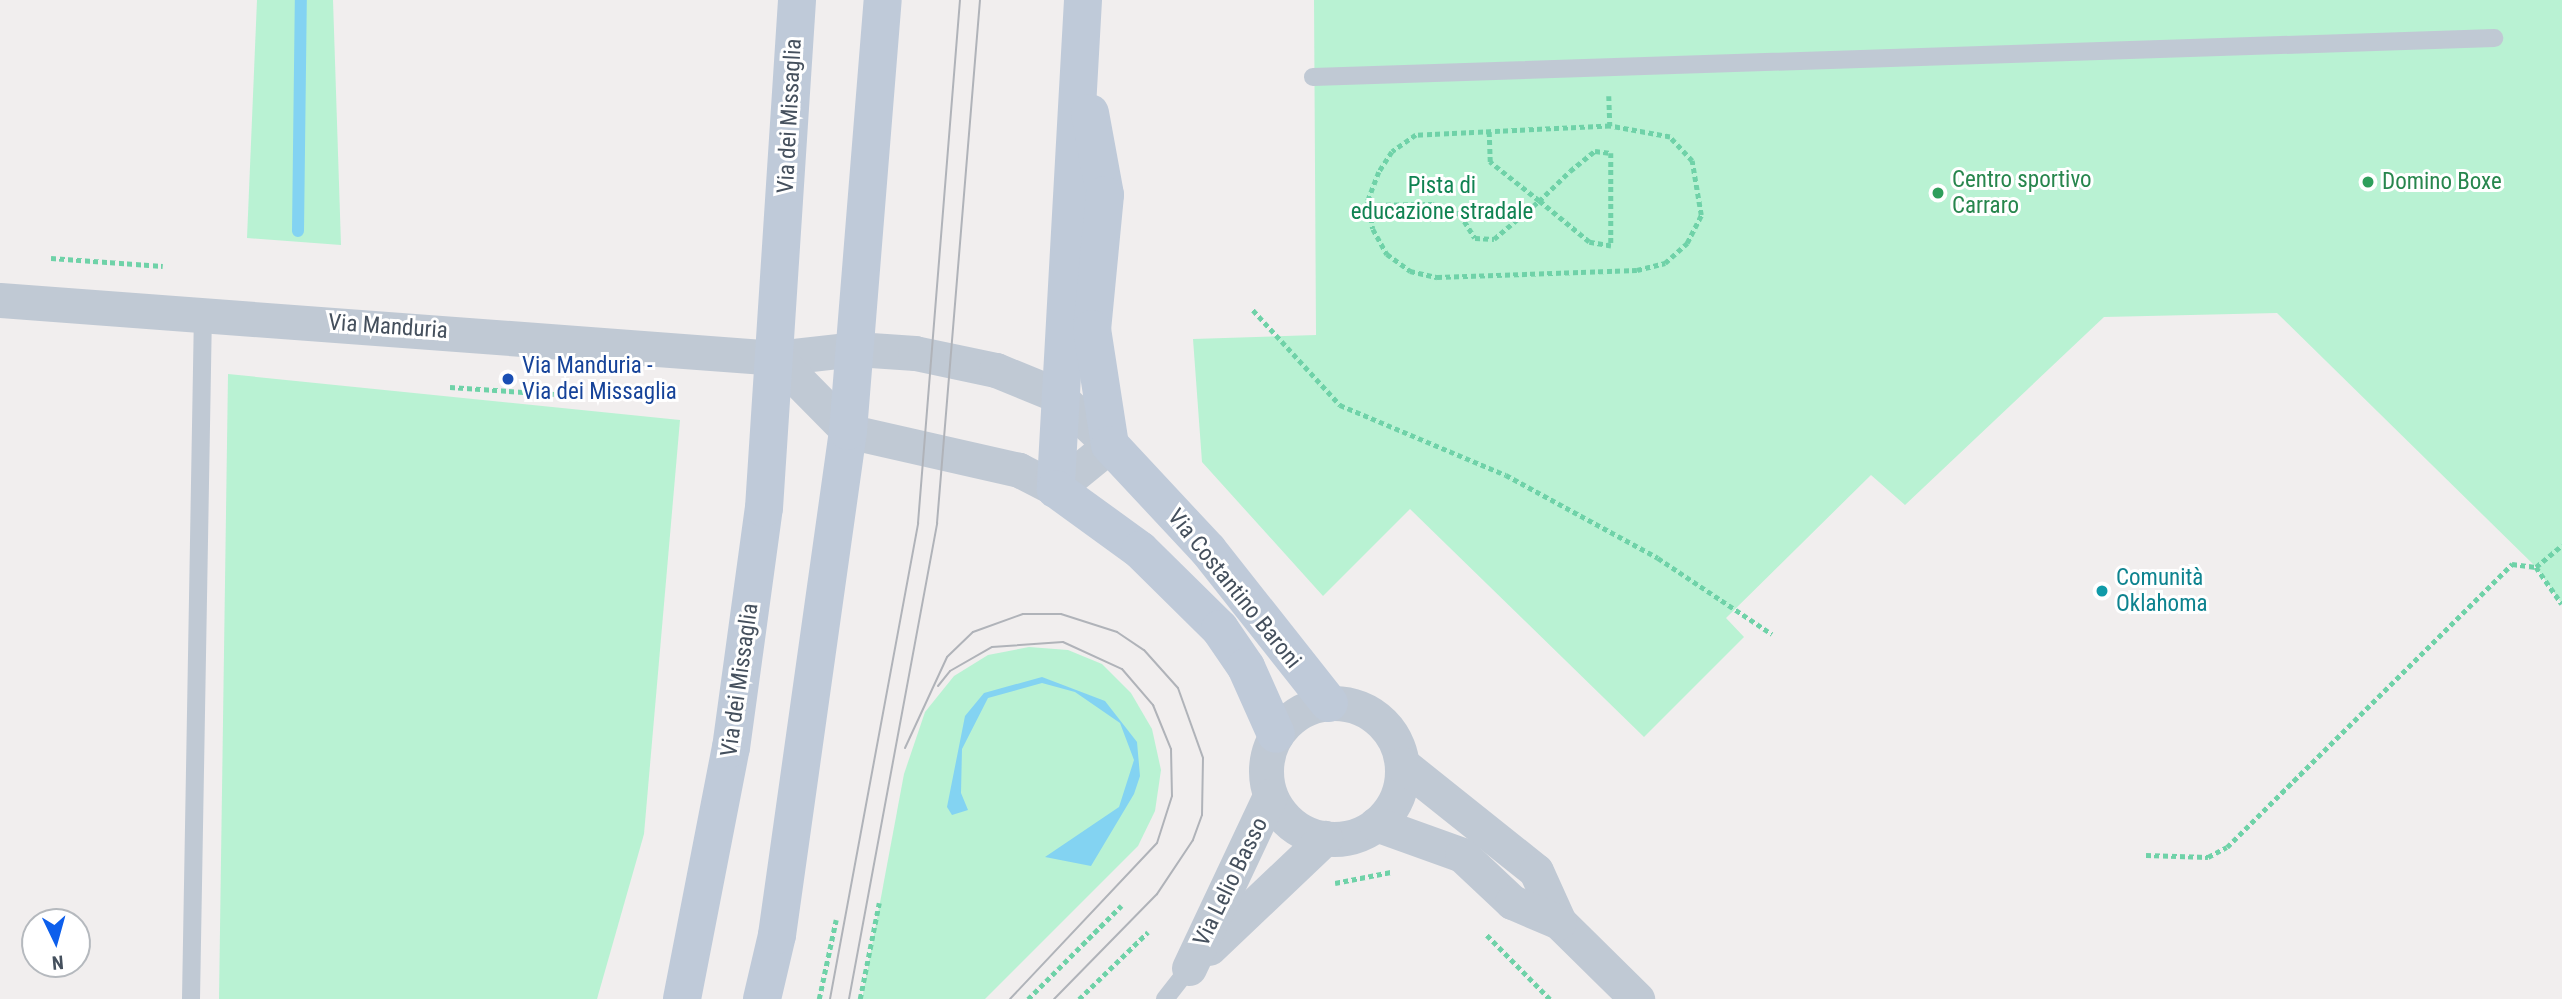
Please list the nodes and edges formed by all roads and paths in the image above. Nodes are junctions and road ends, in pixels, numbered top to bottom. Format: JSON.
{"nodes":[{"id":1,"x":797,"y":0,"type":"edge"},
{"id":2,"x":883,"y":0,"type":"edge"},
{"id":3,"x":1083,"y":0,"type":"edge"},
{"id":4,"x":2494,"y":38,"type":"dead end"},
{"id":5,"x":1608,"y":67,"type":"junction"},
{"id":6,"x":1083,"y":70,"type":"junction"},
{"id":7,"x":1314,"y":77,"type":"dead end"},
{"id":8,"x":1610,"y":126,"type":"junction"},
{"id":9,"x":1489,"y":130,"type":"junction"},
{"id":10,"x":1538,"y":201,"type":"junction"},
{"id":11,"x":1369,"y":205,"type":"junction"},
{"id":12,"x":51,"y":258,"type":"dead end"},
{"id":13,"x":163,"y":266,"type":"dead end"},
{"id":14,"x":0,"y":300,"type":"edge"},
{"id":15,"x":1253,"y":310,"type":"dead end"},
{"id":16,"x":204,"y":313,"type":"junction"},
{"id":17,"x":856,"y":349,"type":"junction"},
{"id":18,"x":776,"y":358,"type":"junction"},
{"id":19,"x":450,"y":387,"type":"dead end"},
{"id":20,"x":554,"y":394,"type":"dead end"},
{"id":21,"x":1056,"y":395,"type":"junction"},
{"id":22,"x":848,"y":431,"type":"junction"},
{"id":23,"x":1110,"y":445,"type":"junction"},
{"id":24,"x":1056,"y":489,"type":"junction"},
{"id":25,"x":2562,"y":545,"type":"edge"},
{"id":26,"x":2536,"y":567,"type":"junction"},
{"id":27,"x":2562,"y":604,"type":"edge"},
{"id":28,"x":1772,"y":634,"type":"dead end"},
{"id":29,"x":1329,"y":703,"type":"junction"},
{"id":30,"x":1276,"y":734,"type":"junction"},
{"id":31,"x":1402,"y":764,"type":"junction"},
{"id":32,"x":1270,"y":796,"type":"junction"},
{"id":33,"x":1376,"y":824,"type":"junction"},
{"id":34,"x":1325,"y":838,"type":"junction"},
{"id":35,"x":2146,"y":855,"type":"dead end"},
{"id":36,"x":1405,"y":869,"type":"dead end"},
{"id":37,"x":1325,"y":886,"type":"dead end"},
{"id":38,"x":879,"y":903,"type":"dead end"},
{"id":39,"x":1121,"y":906,"type":"dead end"},
{"id":40,"x":836,"y":920,"type":"dead end"},
{"id":41,"x":1559,"y":922,"type":"junction"},
{"id":42,"x":1482,"y":930,"type":"dead end"},
{"id":43,"x":1148,"y":932,"type":"dead end"},
{"id":44,"x":1189,"y":968,"type":"junction"},
{"id":45,"x":191,"y":999,"type":"edge"},
{"id":46,"x":682,"y":999,"type":"edge"},
{"id":47,"x":762,"y":999,"type":"edge"},
{"id":48,"x":819,"y":999,"type":"edge"},
{"id":49,"x":860,"y":999,"type":"edge"},
{"id":50,"x":1028,"y":999,"type":"edge"},
{"id":51,"x":1079,"y":999,"type":"edge"},
{"id":52,"x":1166,"y":999,"type":"edge"},
{"id":53,"x":1550,"y":999,"type":"edge"},
{"id":54,"x":1637,"y":999,"type":"edge"}],
"edges":[{"from":1,"to":18,"type":"main road","name":"Via dei Missaglia"},
{"from":2,"to":17,"type":"main road"},
{"from":3,"to":6,"type":"main road"},
{"from":4,"to":5,"type":"lane"},
{"from":5,"to":7,"type":"lane"},
{"from":5,"to":8,"type":"path"},
{"from":6,"to":21,"type":"main road"},
{"from":6,"to":23,"type":"main road"},
{"from":8,"to":9,"type":"path"},
{"from":8,"to":11,"type":"path"},
{"from":9,"to":10,"type":"path"},
{"from":9,"to":11,"type":"path"},
{"from":10,"to":10,"type":"path"},
{"from":10,"to":11,"type":"path"},
{"from":12,"to":13,"type":"path"},
{"from":14,"to":16,"type":"street","name":"Via Manduria"},
{"from":15,"to":28,"type":"path"},
{"from":16,"to":18,"type":"street","name":"Via Manduria"},
{"from":16,"to":45,"type":"lane"},
{"from":17,"to":18,"type":"street"},
{"from":17,"to":21,"type":"street","name":"Via Costantino Baroni"},
{"from":17,"to":22,"type":"main road"},
{"from":18,"to":22,"type":"street"},
{"from":18,"to":46,"type":"main road","name":"Via dei Missaglia"},
{"from":19,"to":20,"type":"path"},
{"from":21,"to":23,"type":"street","name":"Via Costantino Baroni"},
{"from":21,"to":24,"type":"main road"},
{"from":22,"to":24,"type":"street","name":"Via Costantino Baroni"},
{"from":22,"to":47,"type":"main road"},
{"from":23,"to":24,"type":"street"},
{"from":23,"to":29,"type":"main road","name":"Via Costantino Baroni"},
{"from":24,"to":30,"type":"main road","name":"Via Costantino Baroni"},
{"from":25,"to":26,"type":"path"},
{"from":26,"to":27,"type":"path"},
{"from":26,"to":35,"type":"path"},
{"from":29,"to":30,"type":"street"},
{"from":29,"to":31,"type":"street"},
{"from":30,"to":32,"type":"street"},
{"from":31,"to":33,"type":"street"},
{"from":31,"to":41,"type":"street"},
{"from":32,"to":34,"type":"street"},
{"from":32,"to":44,"type":"street","name":"Via Lelio Basso"},
{"from":33,"to":34,"type":"street"},
{"from":33,"to":41,"type":"street"},
{"from":34,"to":44,"type":"street","name":"Via Lelio Basso"},
{"from":36,"to":37,"type":"path"},
{"from":38,"to":49,"type":"path"},
{"from":39,"to":50,"type":"path"},
{"from":40,"to":48,"type":"path"},
{"from":41,"to":54,"type":"street"},
{"from":42,"to":53,"type":"path"},
{"from":43,"to":51,"type":"path"},
{"from":44,"to":52,"type":"lane","name":"Via Lelio Basso"}]}
